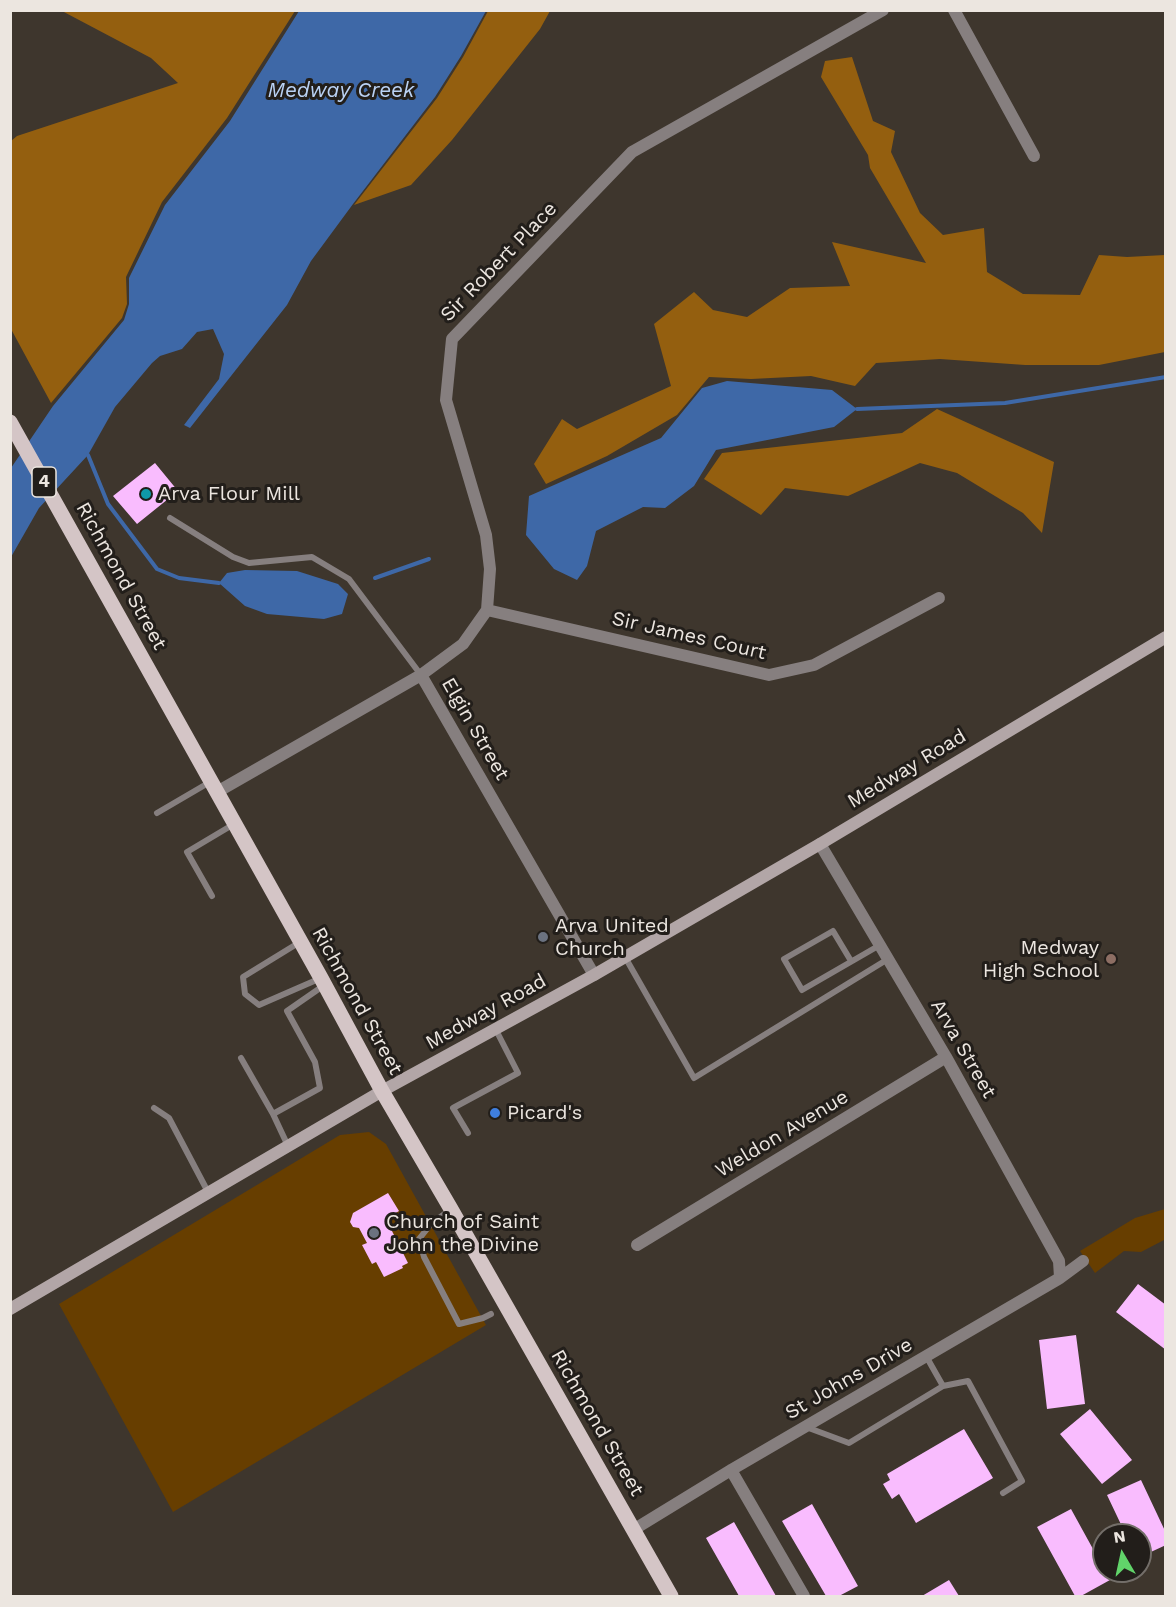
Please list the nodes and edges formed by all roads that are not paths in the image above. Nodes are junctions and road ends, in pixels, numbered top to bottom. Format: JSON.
{"nodes":[{"id":1,"x":883,"y":10,"type":"edge"},
{"id":2,"x":954,"y":10,"type":"edge"},
{"id":3,"x":1034,"y":156,"type":"dead end"},
{"id":4,"x":10,"y":422,"type":"edge"},
{"id":5,"x":170,"y":518,"type":"dead end"},
{"id":6,"x":939,"y":598,"type":"dead end"},
{"id":7,"x":487,"y":610,"type":"junction"},
{"id":8,"x":1166,"y":636,"type":"edge"},
{"id":9,"x":421,"y":675,"type":"junction"},
{"id":10,"x":214,"y":787,"type":"junction"},
{"id":11,"x":157,"y":813,"type":"dead end"},
{"id":12,"x":235,"y":824,"type":"junction"},
{"id":13,"x":820,"y":844,"type":"junction"},
{"id":14,"x":212,"y":896,"type":"dead end"},
{"id":15,"x":301,"y":942,"type":"junction"},
{"id":16,"x":880,"y":945,"type":"junction"},
{"id":17,"x":625,"y":957,"type":"junction"},
{"id":18,"x":889,"y":959,"type":"junction"},
{"id":19,"x":851,"y":961,"type":"junction"},
{"id":20,"x":594,"y":975,"type":"junction"},
{"id":21,"x":323,"y":982,"type":"junction"},
{"id":22,"x":495,"y":1029,"type":"junction"},
{"id":23,"x":946,"y":1057,"type":"junction"},
{"id":24,"x":241,"y":1058,"type":"dead end"},
{"id":25,"x":382,"y":1091,"type":"junction"},
{"id":26,"x":154,"y":1108,"type":"dead end"},
{"id":27,"x":273,"y":1114,"type":"junction"},
{"id":28,"x":468,"y":1133,"type":"dead end"},
{"id":29,"x":288,"y":1146,"type":"junction"},
{"id":30,"x":208,"y":1192,"type":"junction"},
{"id":31,"x":451,"y":1209,"type":"junction"},
{"id":32,"x":638,"y":1245,"type":"dead end"},
{"id":33,"x":1083,"y":1261,"type":"dead end"},
{"id":34,"x":1060,"y":1278,"type":"junction"},
{"id":35,"x":10,"y":1310,"type":"edge"},
{"id":36,"x":491,"y":1314,"type":"dead end"},
{"id":37,"x":926,"y":1356,"type":"junction"},
{"id":38,"x":943,"y":1386,"type":"junction"},
{"id":39,"x":805,"y":1427,"type":"junction"},
{"id":40,"x":731,"y":1470,"type":"junction"},
{"id":41,"x":1003,"y":1493,"type":"dead end"},
{"id":42,"x":633,"y":1530,"type":"junction"},
{"id":43,"x":671,"y":1596,"type":"edge"},
{"id":44,"x":804,"y":1596,"type":"edge"}],
"edges":[{"from":1,"to":7,"type":"street","name":"Sir Robert Place"},
{"from":2,"to":3,"type":"street"},
{"from":4,"to":10,"type":"main road","name":"Richmond Street","number":"4"},
{"from":5,"to":9,"type":"lane"},
{"from":6,"to":7,"type":"street","name":"Sir James Court"},
{"from":7,"to":9,"type":"street"},
{"from":8,"to":13,"type":"main road","name":"Medway Road"},
{"from":9,"to":10,"type":"street","name":"Elgin Street"},
{"from":9,"to":20,"type":"street","name":"Elgin Street"},
{"from":10,"to":11,"type":"lane"},
{"from":10,"to":12,"type":"main road","name":"Richmond Street"},
{"from":12,"to":14,"type":"lane"},
{"from":12,"to":15,"type":"main road","name":"Richmond Street"},
{"from":13,"to":16,"type":"street","name":"Arva Street"},
{"from":13,"to":17,"type":"main road","name":"Medway Road"},
{"from":15,"to":21,"type":"main road","name":"Richmond Street"},
{"from":15,"to":21,"type":"lane"},
{"from":16,"to":18,"type":"street","name":"Arva Street"},
{"from":16,"to":19,"type":"lane"},
{"from":17,"to":18,"type":"lane"},
{"from":17,"to":20,"type":"main road","name":"Medway Road"},
{"from":18,"to":23,"type":"street","name":"Arva Street"},
{"from":19,"to":19,"type":"lane"},
{"from":20,"to":22,"type":"main road","name":"Medway Road"},
{"from":21,"to":25,"type":"main road","name":"Richmond Street"},
{"from":21,"to":27,"type":"lane"},
{"from":22,"to":25,"type":"main road","name":"Medway Road"},
{"from":22,"to":28,"type":"lane"},
{"from":23,"to":32,"type":"street","name":"Weldon Avenue"},
{"from":23,"to":34,"type":"street","name":"Arva Street"},
{"from":24,"to":27,"type":"lane"},
{"from":25,"to":29,"type":"main road","name":"Medway Road"},
{"from":25,"to":31,"type":"main road","name":"Richmond Street"},
{"from":26,"to":30,"type":"lane"},
{"from":27,"to":29,"type":"lane"},
{"from":29,"to":30,"type":"main road","name":"Medway Road"},
{"from":30,"to":35,"type":"main road","name":"Medway Road"},
{"from":31,"to":36,"type":"lane"},
{"from":31,"to":42,"type":"main road","name":"Richmond Street"},
{"from":33,"to":34,"type":"street","name":"St Johns Drive"},
{"from":34,"to":37,"type":"street","name":"St Johns Drive"},
{"from":37,"to":38,"type":"lane"},
{"from":37,"to":39,"type":"street","name":"St Johns Drive"},
{"from":38,"to":39,"type":"lane"},
{"from":38,"to":41,"type":"lane"},
{"from":39,"to":40,"type":"street","name":"St Johns Drive"},
{"from":40,"to":42,"type":"street","name":"St Johns Drive"},
{"from":40,"to":44,"type":"street"},
{"from":42,"to":43,"type":"main road","name":"Richmond Street"}]}
